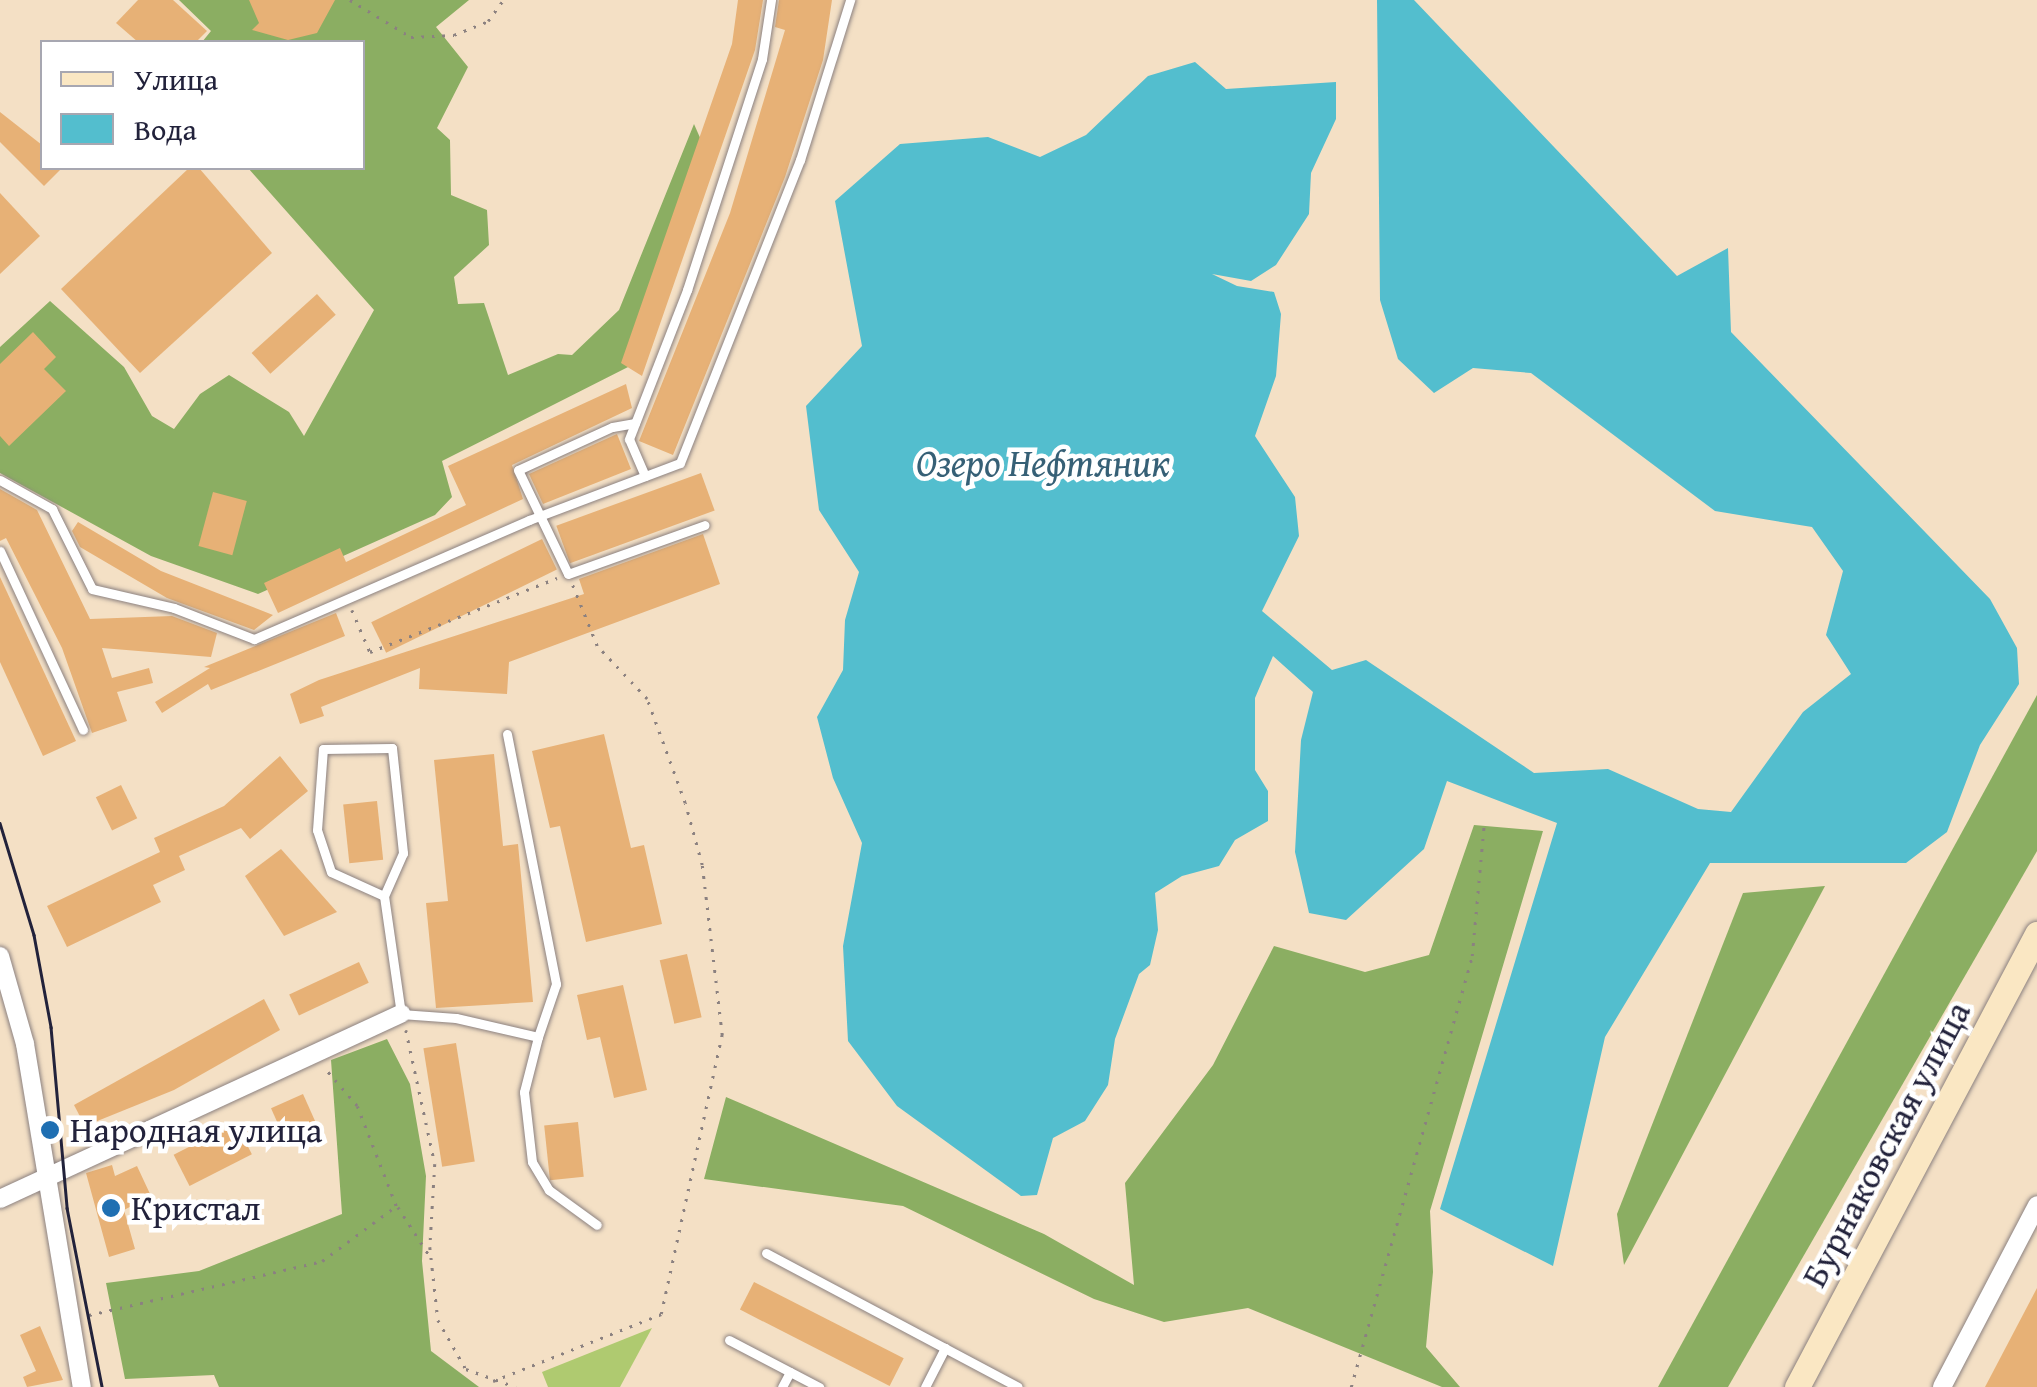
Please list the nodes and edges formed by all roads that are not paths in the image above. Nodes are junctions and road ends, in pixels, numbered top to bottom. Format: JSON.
{"nodes":[{"id":1,"x":771,"y":0,"type":"edge"},
{"id":2,"x":850,"y":0,"type":"edge"},
{"id":3,"x":635,"y":423,"type":"junction"},
{"id":4,"x":645,"y":476,"type":"junction"},
{"id":5,"x":0,"y":480,"type":"edge"},
{"id":6,"x":539,"y":515,"type":"junction"},
{"id":7,"x":705,"y":526,"type":"dead end"},
{"id":8,"x":0,"y":552,"type":"edge"},
{"id":9,"x":83,"y":730,"type":"dead end"},
{"id":10,"x":507,"y":734,"type":"dead end"},
{"id":11,"x":384,"y":896,"type":"junction"},
{"id":12,"x":2037,"y":934,"type":"edge"},
{"id":13,"x":0,"y":956,"type":"edge"},
{"id":14,"x":401,"y":1014,"type":"junction"},
{"id":15,"x":538,"y":1036,"type":"junction"},
{"id":16,"x":42,"y":1178,"type":"junction"},
{"id":17,"x":0,"y":1199,"type":"edge"},
{"id":18,"x":2037,"y":1206,"type":"edge"},
{"id":19,"x":597,"y":1226,"type":"dead end"},
{"id":20,"x":766,"y":1253,"type":"dead end"},
{"id":21,"x":729,"y":1340,"type":"dead end"},
{"id":22,"x":944,"y":1348,"type":"junction"},
{"id":23,"x":790,"y":1372,"type":"junction"},
{"id":24,"x":82,"y":1387,"type":"edge"},
{"id":25,"x":782,"y":1387,"type":"edge"},
{"id":26,"x":819,"y":1387,"type":"edge"},
{"id":27,"x":925,"y":1387,"type":"edge"},
{"id":28,"x":1018,"y":1387,"type":"edge"},
{"id":29,"x":1797,"y":1387,"type":"edge"},
{"id":30,"x":1942,"y":1387,"type":"edge"}],
"edges":[{"from":1,"to":3,"type":"lane"},
{"from":2,"to":4,"type":"lane"},
{"from":3,"to":4,"type":"lane"},
{"from":3,"to":6,"type":"lane"},
{"from":4,"to":6,"type":"lane"},
{"from":5,"to":6,"type":"lane"},
{"from":6,"to":7,"type":"lane"},
{"from":8,"to":9,"type":"lane"},
{"from":10,"to":15,"type":"lane"},
{"from":11,"to":11,"type":"lane"},
{"from":11,"to":14,"type":"lane"},
{"from":12,"to":29,"type":"main road","name":"Бурнаковская улица"},
{"from":13,"to":16,"type":"street"},
{"from":14,"to":15,"type":"lane"},
{"from":14,"to":16,"type":"street"},
{"from":15,"to":19,"type":"lane"},
{"from":16,"to":17,"type":"street"},
{"from":16,"to":24,"type":"street"},
{"from":18,"to":30,"type":"street"},
{"from":20,"to":22,"type":"lane"},
{"from":21,"to":23,"type":"lane"},
{"from":22,"to":27,"type":"lane"},
{"from":22,"to":28,"type":"lane"},
{"from":23,"to":25,"type":"lane"},
{"from":23,"to":26,"type":"lane"}]}
